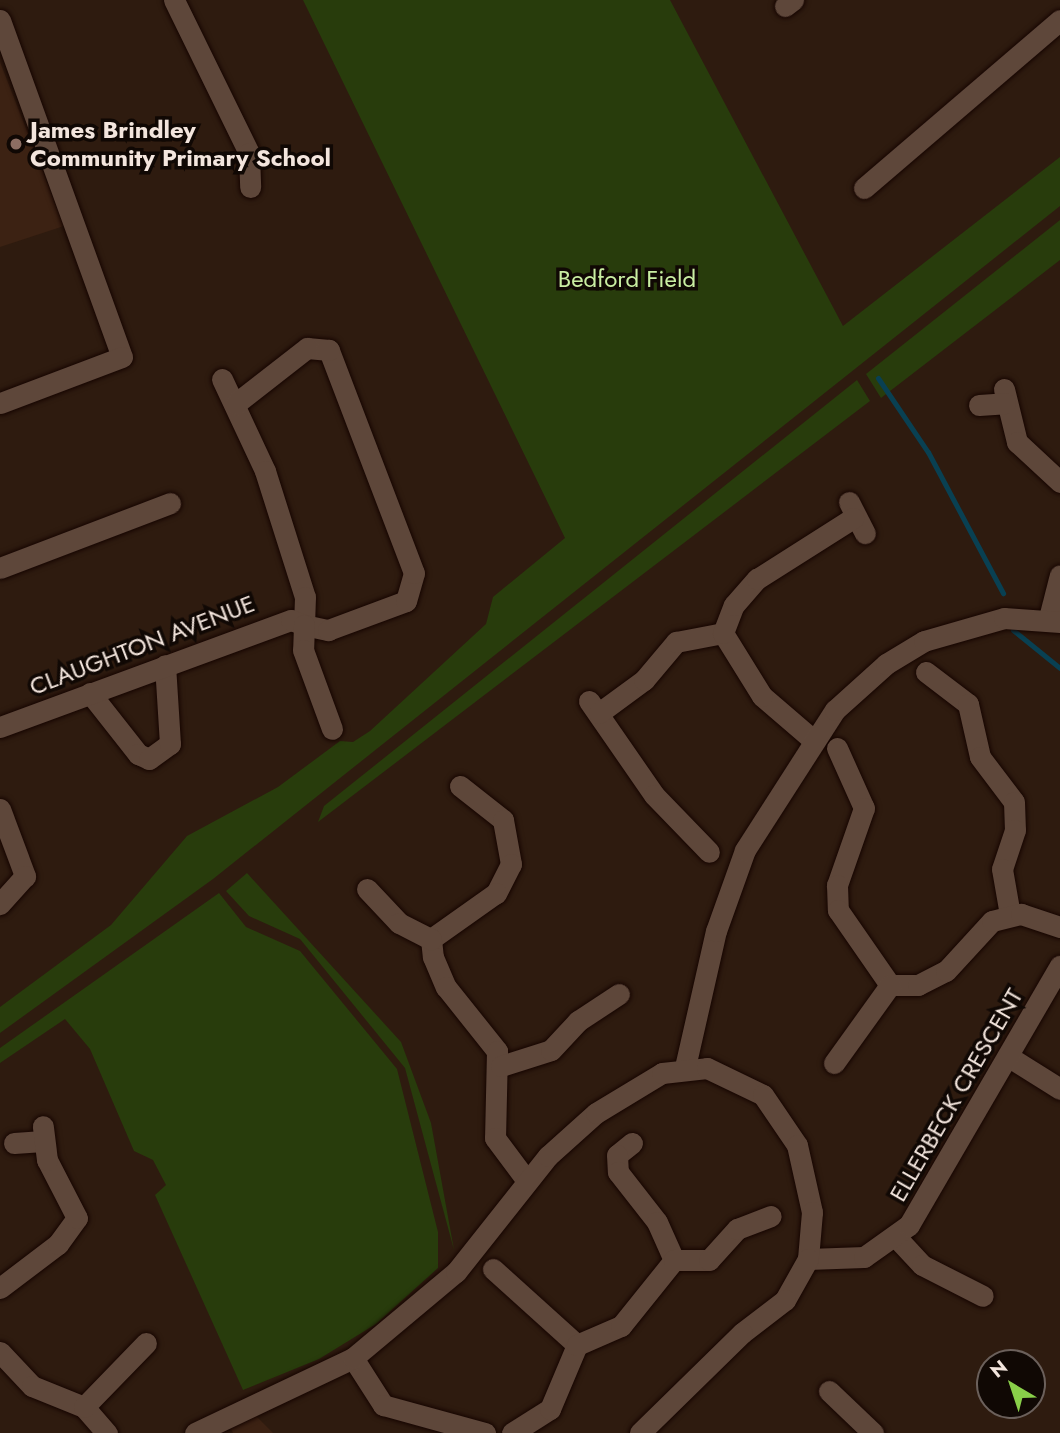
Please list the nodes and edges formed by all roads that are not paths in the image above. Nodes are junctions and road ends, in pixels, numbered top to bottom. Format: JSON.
{"nodes":[{"id":1,"x":174,"y":0,"type":"edge"},
{"id":2,"x":0,"y":20,"type":"edge"},
{"id":3,"x":1060,"y":20,"type":"edge"},
{"id":4,"x":255,"y":177,"type":"dead end"},
{"id":5,"x":877,"y":182,"type":"dead end"},
{"id":6,"x":222,"y":379,"type":"dead end"},
{"id":7,"x":0,"y":403,"type":"edge"},
{"id":8,"x":235,"y":404,"type":"junction"},
{"id":9,"x":979,"y":405,"type":"dead end"},
{"id":10,"x":1060,"y":482,"type":"edge"},
{"id":11,"x":170,"y":503,"type":"dead end"},
{"id":12,"x":856,"y":518,"type":"dead end"},
{"id":13,"x":0,"y":568,"type":"edge"},
{"id":14,"x":1060,"y":575,"type":"edge"},
{"id":15,"x":1055,"y":620,"type":"edge"},
{"id":16,"x":304,"y":625,"type":"junction"},
{"id":17,"x":723,"y":633,"type":"junction"},
{"id":18,"x":165,"y":665,"type":"junction"},
{"id":19,"x":936,"y":671,"type":"dead end"},
{"id":20,"x":90,"y":693,"type":"junction"},
{"id":21,"x":0,"y":727,"type":"edge"},
{"id":22,"x":332,"y":729,"type":"dead end"},
{"id":23,"x":812,"y":739,"type":"junction"},
{"id":24,"x":837,"y":748,"type":"dead end"},
{"id":25,"x":474,"y":790,"type":"dead end"},
{"id":26,"x":0,"y":809,"type":"edge"},
{"id":27,"x":712,"y":852,"type":"dead end"},
{"id":28,"x":365,"y":885,"type":"dead end"},
{"id":29,"x":0,"y":904,"type":"edge"},
{"id":30,"x":1010,"y":915,"type":"junction"},
{"id":31,"x":1060,"y":927,"type":"edge"},
{"id":32,"x":430,"y":939,"type":"junction"},
{"id":33,"x":1060,"y":966,"type":"edge"},
{"id":34,"x":890,"y":985,"type":"junction"},
{"id":35,"x":623,"y":991,"type":"dead end"},
{"id":36,"x":1009,"y":1057,"type":"junction"},
{"id":37,"x":834,"y":1063,"type":"dead end"},
{"id":38,"x":500,"y":1066,"type":"junction"},
{"id":39,"x":685,"y":1067,"type":"junction"},
{"id":40,"x":1060,"y":1088,"type":"edge"},
{"id":41,"x":14,"y":1143,"type":"dead end"},
{"id":42,"x":632,"y":1143,"type":"dead end"},
{"id":43,"x":527,"y":1181,"type":"junction"},
{"id":44,"x":771,"y":1216,"type":"dead end"},
{"id":45,"x":895,"y":1237,"type":"junction"},
{"id":46,"x":808,"y":1259,"type":"junction"},
{"id":47,"x":674,"y":1260,"type":"junction"},
{"id":48,"x":493,"y":1269,"type":"dead end"},
{"id":49,"x":0,"y":1288,"type":"edge"},
{"id":50,"x":984,"y":1299,"type":"dead end"},
{"id":51,"x":146,"y":1340,"type":"dead end"},
{"id":52,"x":577,"y":1345,"type":"junction"},
{"id":53,"x":0,"y":1352,"type":"edge"},
{"id":54,"x":353,"y":1358,"type":"junction"},
{"id":55,"x":829,"y":1391,"type":"dead end"},
{"id":56,"x":84,"y":1407,"type":"junction"},
{"id":57,"x":107,"y":1433,"type":"edge"},
{"id":58,"x":195,"y":1433,"type":"edge"},
{"id":59,"x":485,"y":1433,"type":"edge"},
{"id":60,"x":512,"y":1433,"type":"edge"},
{"id":61,"x":640,"y":1433,"type":"edge"},
{"id":62,"x":873,"y":1433,"type":"edge"}],
"edges":[{"from":1,"to":4,"type":"street"},
{"from":2,"to":7,"type":"street"},
{"from":3,"to":5,"type":"street"},
{"from":6,"to":8,"type":"street"},
{"from":8,"to":16,"type":"street"},
{"from":8,"to":16,"type":"street","name":"CLAUGHTON AVENUE"},
{"from":9,"to":10,"type":"street"},
{"from":11,"to":13,"type":"street"},
{"from":12,"to":17,"type":"street"},
{"from":14,"to":15,"type":"street"},
{"from":15,"to":23,"type":"street"},
{"from":16,"to":18,"type":"street","name":"CLAUGHTON AVENUE"},
{"from":16,"to":22,"type":"street"},
{"from":17,"to":23,"type":"street"},
{"from":17,"to":27,"type":"street"},
{"from":18,"to":20,"type":"street","name":"CLAUGHTON AVENUE"},
{"from":18,"to":20,"type":"street"},
{"from":19,"to":30,"type":"street"},
{"from":20,"to":21,"type":"street","name":"CLAUGHTON AVENUE"},
{"from":23,"to":39,"type":"street"},
{"from":24,"to":34,"type":"street"},
{"from":25,"to":32,"type":"street"},
{"from":26,"to":29,"type":"street"},
{"from":28,"to":32,"type":"street"},
{"from":30,"to":31,"type":"street"},
{"from":30,"to":34,"type":"street"},
{"from":32,"to":38,"type":"street"},
{"from":33,"to":36,"type":"street","name":"ELLERBECK CRESCENT"},
{"from":34,"to":37,"type":"street"},
{"from":35,"to":38,"type":"street"},
{"from":36,"to":40,"type":"street"},
{"from":36,"to":45,"type":"street","name":"ELLERBECK CRESCENT"},
{"from":38,"to":43,"type":"street"},
{"from":39,"to":43,"type":"street"},
{"from":39,"to":46,"type":"street"},
{"from":41,"to":49,"type":"street"},
{"from":42,"to":47,"type":"street"},
{"from":43,"to":54,"type":"street"},
{"from":44,"to":47,"type":"street"},
{"from":45,"to":46,"type":"street","name":"ELLERBECK CRESCENT"},
{"from":45,"to":50,"type":"street"},
{"from":46,"to":61,"type":"street"},
{"from":47,"to":52,"type":"street"},
{"from":48,"to":52,"type":"street"},
{"from":51,"to":56,"type":"street"},
{"from":52,"to":60,"type":"street"},
{"from":53,"to":56,"type":"street"},
{"from":54,"to":58,"type":"street"},
{"from":54,"to":59,"type":"street"},
{"from":55,"to":62,"type":"street"},
{"from":56,"to":57,"type":"street"}]}
